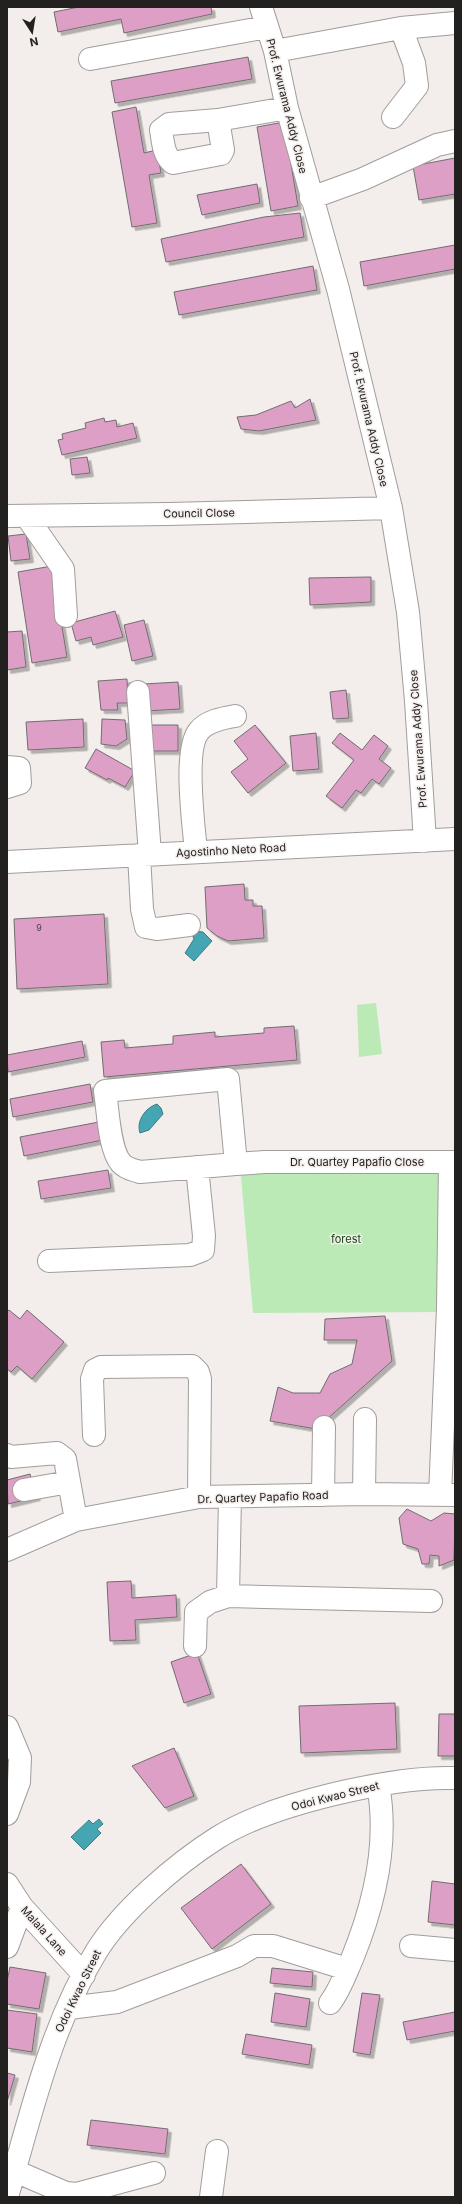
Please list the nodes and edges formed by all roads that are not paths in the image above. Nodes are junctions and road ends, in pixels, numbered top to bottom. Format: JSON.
{"nodes":[{"id":1,"x":264,"y":17,"type":"edge"},
{"id":2,"x":455,"y":23,"type":"edge"},
{"id":3,"x":401,"y":28,"type":"junction"},
{"id":4,"x":275,"y":51,"type":"junction"},
{"id":5,"x":90,"y":59,"type":"dead end"},
{"id":6,"x":287,"y":108,"type":"junction"},
{"id":7,"x":393,"y":117,"type":"dead end"},
{"id":8,"x":218,"y":120,"type":"dead end"},
{"id":9,"x":455,"y":141,"type":"edge"},
{"id":10,"x":311,"y":198,"type":"junction"},
{"id":11,"x":391,"y":508,"type":"junction"},
{"id":12,"x":17,"y":516,"type":"edge"},
{"id":13,"x":66,"y":616,"type":"dead end"},
{"id":14,"x":138,"y":692,"type":"dead end"},
{"id":15,"x":235,"y":716,"type":"dead end"},
{"id":16,"x":7,"y":767,"type":"edge"},
{"id":17,"x":7,"y":787,"type":"edge"},
{"id":18,"x":455,"y":839,"type":"edge"},
{"id":19,"x":424,"y":841,"type":"junction"},
{"id":20,"x":196,"y":852,"type":"junction"},
{"id":21,"x":145,"y":855,"type":"junction"},
{"id":22,"x":7,"y":862,"type":"edge"},
{"id":23,"x":189,"y":925,"type":"dead end"},
{"id":24,"x":452,"y":1162,"type":"edge"},
{"id":25,"x":236,"y":1164,"type":"junction"},
{"id":26,"x":197,"y":1167,"type":"junction"},
{"id":27,"x":49,"y":1261,"type":"dead end"},
{"id":28,"x":452,"y":1308,"type":"edge"},
{"id":29,"x":365,"y":1419,"type":"dead end"},
{"id":30,"x":324,"y":1427,"type":"dead end"},
{"id":31,"x":94,"y":1435,"type":"dead end"},
{"id":32,"x":7,"y":1455,"type":"edge"},
{"id":33,"x":69,"y":1482,"type":"junction"},
{"id":34,"x":24,"y":1490,"type":"dead end"},
{"id":35,"x":364,"y":1494,"type":"junction"},
{"id":36,"x":323,"y":1495,"type":"junction"},
{"id":37,"x":448,"y":1495,"type":"edge"},
{"id":38,"x":199,"y":1497,"type":"junction"},
{"id":39,"x":230,"y":1497,"type":"junction"},
{"id":40,"x":76,"y":1520,"type":"junction"},
{"id":41,"x":7,"y":1550,"type":"edge"},
{"id":42,"x":228,"y":1596,"type":"junction"},
{"id":43,"x":431,"y":1601,"type":"dead end"},
{"id":44,"x":195,"y":1646,"type":"dead end"},
{"id":45,"x":7,"y":1727,"type":"edge"},
{"id":46,"x":455,"y":1778,"type":"edge"},
{"id":47,"x":378,"y":1785,"type":"junction"},
{"id":48,"x":7,"y":1814,"type":"edge"},
{"id":49,"x":7,"y":1884,"type":"edge"},
{"id":50,"x":22,"y":1907,"type":"junction"},
{"id":51,"x":411,"y":1946,"type":"dead end"},
{"id":52,"x":7,"y":1947,"type":"edge"},
{"id":53,"x":455,"y":1950,"type":"edge"},
{"id":54,"x":347,"y":1969,"type":"junction"},
{"id":55,"x":84,"y":1975,"type":"junction"},
{"id":56,"x":330,"y":2003,"type":"dead end"},
{"id":57,"x":69,"y":2008,"type":"junction"},
{"id":58,"x":217,"y":2151,"type":"dead end"},
{"id":59,"x":15,"y":2171,"type":"junction"},
{"id":60,"x":154,"y":2173,"type":"dead end"},
{"id":61,"x":7,"y":2197,"type":"edge"},
{"id":62,"x":210,"y":2197,"type":"edge"}],
"edges":[{"from":1,"to":4,"type":"street","name":"Prof. Ewurama Addy Close"},
{"from":1,"to":5,"type":"street"},
{"from":2,"to":3,"type":"street"},
{"from":3,"to":4,"type":"street"},
{"from":3,"to":7,"type":"street"},
{"from":4,"to":6,"type":"street","name":"Prof. Ewurama Addy Close"},
{"from":6,"to":8,"type":"street"},
{"from":6,"to":10,"type":"street","name":"Prof. Ewurama Addy Close"},
{"from":9,"to":10,"type":"street"},
{"from":10,"to":11,"type":"street","name":"Prof. Ewurama Addy Close"},
{"from":11,"to":12,"type":"street","name":"Council Close"},
{"from":11,"to":19,"type":"street","name":"Prof. Ewurama Addy Close"},
{"from":12,"to":13,"type":"street"},
{"from":14,"to":21,"type":"street"},
{"from":15,"to":20,"type":"street"},
{"from":16,"to":17,"type":"street"},
{"from":18,"to":19,"type":"street","name":"Agostinho Neto Road"},
{"from":19,"to":20,"type":"street","name":"Agostinho Neto Road"},
{"from":20,"to":21,"type":"street","name":"Agostinho Neto Road"},
{"from":21,"to":22,"type":"street","name":"Agostinho Neto Road"},
{"from":21,"to":23,"type":"street"},
{"from":24,"to":25,"type":"street","name":"Dr. Quartey Papafio Close"},
{"from":24,"to":28,"type":"street","name":"Dr. Quartey Papafio Close"},
{"from":25,"to":26,"type":"street","name":"Dr. Quartey Papafio Close"},
{"from":25,"to":26,"type":"street","name":"Dr. Quartey Papafio Close"},
{"from":26,"to":27,"type":"street"},
{"from":28,"to":37,"type":"street","name":"Dr. Quartey Papafio Close"},
{"from":29,"to":35,"type":"street"},
{"from":30,"to":36,"type":"street"},
{"from":31,"to":38,"type":"street"},
{"from":32,"to":33,"type":"street"},
{"from":33,"to":34,"type":"street"},
{"from":33,"to":40,"type":"street"},
{"from":35,"to":36,"type":"street","name":"Dr. Quartey Papafio Road"},
{"from":35,"to":37,"type":"street","name":"Dr. Quartey Papafio Road"},
{"from":36,"to":39,"type":"street","name":"Dr. Quartey Papafio Road"},
{"from":38,"to":39,"type":"street","name":"Dr. Quartey Papafio Road"},
{"from":38,"to":40,"type":"street","name":"Dr. Quartey Papafio Road"},
{"from":39,"to":42,"type":"street"},
{"from":40,"to":41,"type":"street","name":"Dr. Quartey Papafio Road"},
{"from":42,"to":43,"type":"street"},
{"from":42,"to":44,"type":"street"},
{"from":45,"to":48,"type":"street"},
{"from":46,"to":47,"type":"street","name":"Odoi Kwao Street"},
{"from":47,"to":54,"type":"street"},
{"from":47,"to":55,"type":"street","name":"Odoi Kwao Street"},
{"from":49,"to":50,"type":"street","name":"Malala Lane"},
{"from":50,"to":52,"type":"street"},
{"from":50,"to":55,"type":"street","name":"Malala Lane"},
{"from":51,"to":53,"type":"street"},
{"from":54,"to":56,"type":"street"},
{"from":54,"to":57,"type":"street"},
{"from":55,"to":57,"type":"street","name":"Odoi Kwao Street"},
{"from":57,"to":59,"type":"street","name":"Odoi Kwao Street"},
{"from":58,"to":62,"type":"street"},
{"from":59,"to":60,"type":"street"},
{"from":59,"to":61,"type":"street","name":"Odoi Kwao Street"}]}
